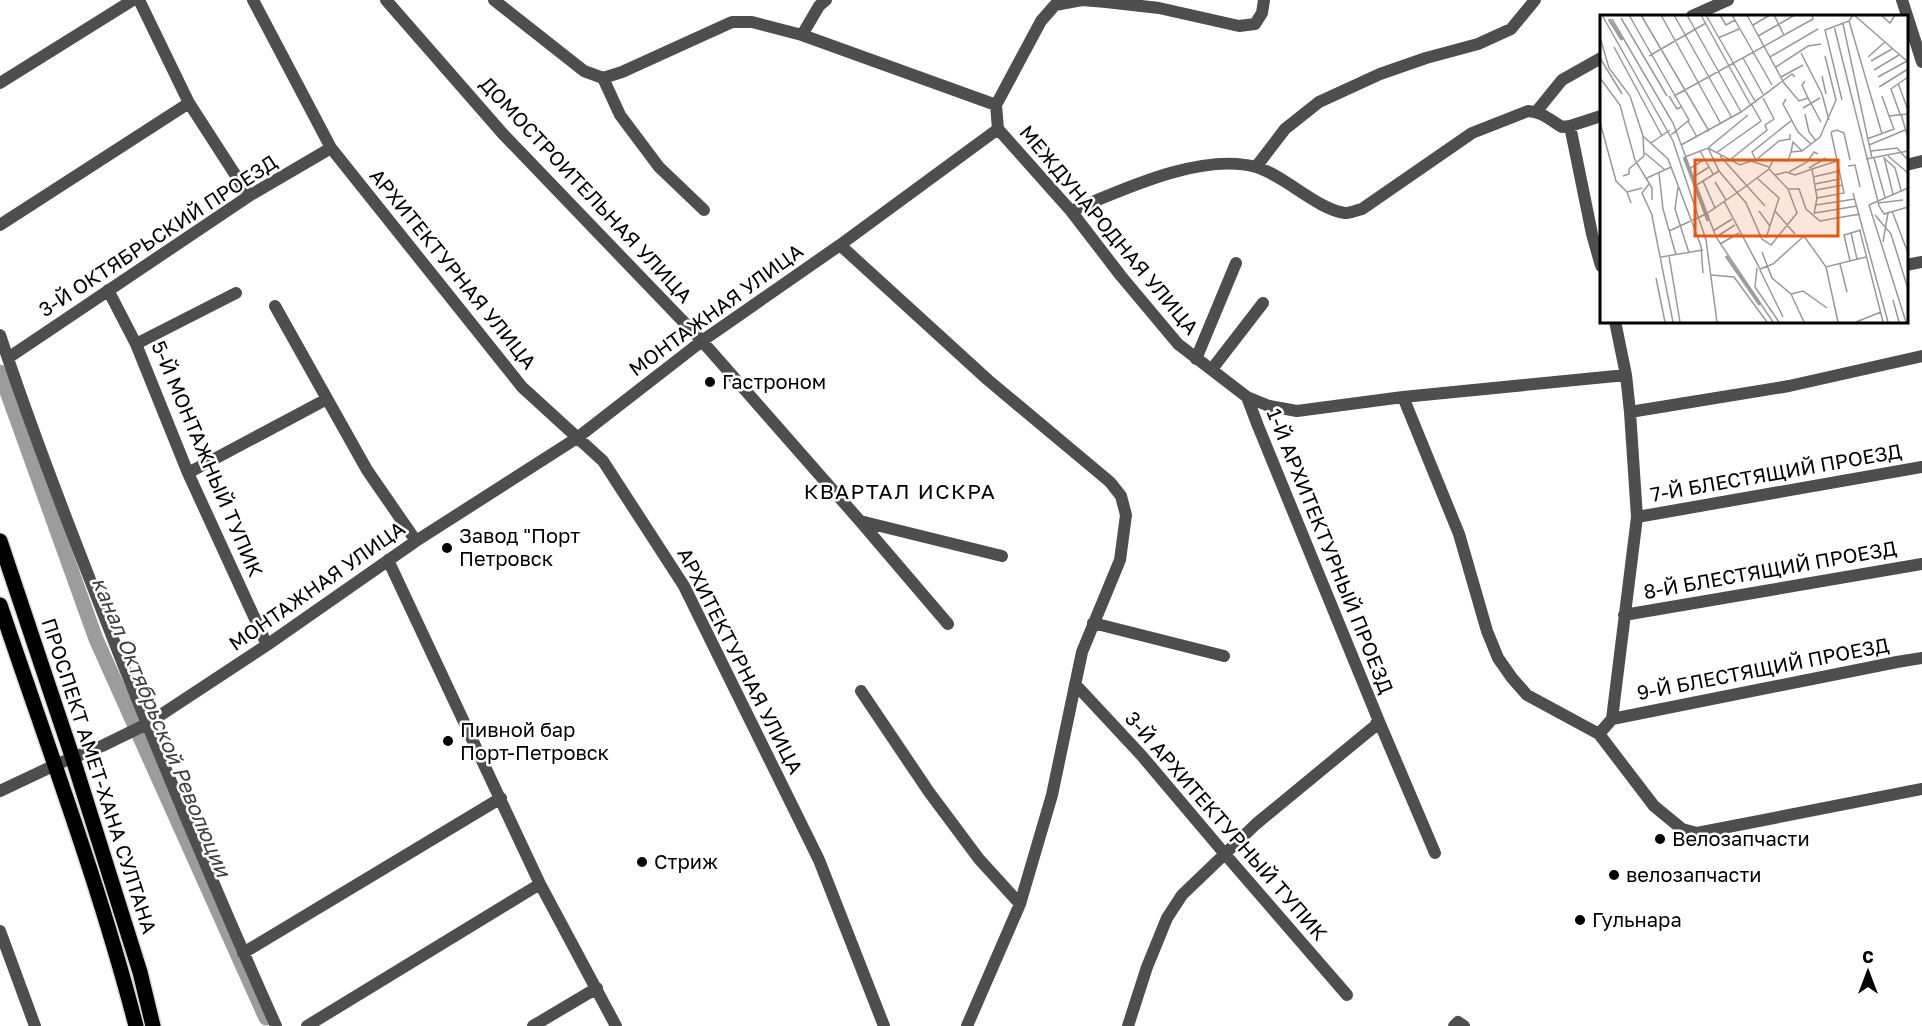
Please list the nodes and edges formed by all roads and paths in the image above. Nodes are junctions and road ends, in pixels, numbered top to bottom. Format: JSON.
{"nodes":[{"id":1,"x":133,"y":0,"type":"edge"},
{"id":2,"x":139,"y":0,"type":"edge"},
{"id":3,"x":253,"y":0,"type":"edge"},
{"id":4,"x":386,"y":0,"type":"edge"},
{"id":5,"x":494,"y":0,"type":"edge"},
{"id":6,"x":1264,"y":0,"type":"edge"},
{"id":7,"x":1534,"y":0,"type":"edge"},
{"id":8,"x":1728,"y":0,"type":"edge"},
{"id":9,"x":1902,"y":0,"type":"edge"},
{"id":10,"x":820,"y":2,"type":"edge"},
{"id":11,"x":1055,"y":3,"type":"edge"},
{"id":12,"x":1694,"y":15,"type":"edge"},
{"id":13,"x":1903,"y":15,"type":"edge"},
{"id":14,"x":1907,"y":25,"type":"edge"},
{"id":15,"x":802,"y":35,"type":"junction"},
{"id":16,"x":1600,"y":59,"type":"edge"},
{"id":17,"x":1922,"y":62,"type":"edge"},
{"id":18,"x":603,"y":78,"type":"junction"},
{"id":19,"x":0,"y":83,"type":"edge"},
{"id":20,"x":189,"y":103,"type":"junction"},
{"id":21,"x":996,"y":105,"type":"junction"},
{"id":22,"x":1536,"y":112,"type":"junction"},
{"id":23,"x":1600,"y":116,"type":"edge"},
{"id":24,"x":1570,"y":126,"type":"junction"},
{"id":25,"x":998,"y":129,"type":"junction"},
{"id":26,"x":331,"y":148,"type":"junction"},
{"id":27,"x":1922,"y":161,"type":"edge"},
{"id":28,"x":1907,"y":165,"type":"edge"},
{"id":29,"x":1256,"y":167,"type":"junction"},
{"id":30,"x":249,"y":196,"type":"junction"},
{"id":31,"x":704,"y":210,"type":"dead end"},
{"id":32,"x":1071,"y":211,"type":"junction"},
{"id":33,"x":0,"y":225,"type":"edge"},
{"id":34,"x":1597,"y":233,"type":"edge"},
{"id":35,"x":840,"y":245,"type":"junction"},
{"id":36,"x":1600,"y":258,"type":"edge"},
{"id":37,"x":1922,"y":262,"type":"edge"},
{"id":38,"x":1236,"y":263,"type":"dead end"},
{"id":39,"x":1907,"y":265,"type":"edge"},
{"id":40,"x":108,"y":290,"type":"junction"},
{"id":41,"x":236,"y":293,"type":"dead end"},
{"id":42,"x":1263,"y":303,"type":"dead end"},
{"id":43,"x":275,"y":306,"type":"dead end"},
{"id":44,"x":1620,"y":322,"type":"edge"},
{"id":45,"x":0,"y":335,"type":"edge"},
{"id":46,"x":702,"y":341,"type":"junction"},
{"id":47,"x":136,"y":344,"type":"junction"},
{"id":48,"x":1922,"y":356,"type":"edge"},
{"id":49,"x":8,"y":358,"type":"junction"},
{"id":50,"x":1196,"y":359,"type":"junction"},
{"id":51,"x":1212,"y":369,"type":"junction"},
{"id":52,"x":1626,"y":375,"type":"junction"},
{"id":53,"x":1247,"y":396,"type":"junction"},
{"id":54,"x":1403,"y":396,"type":"junction"},
{"id":55,"x":327,"y":399,"type":"junction"},
{"id":56,"x":1630,"y":412,"type":"junction"},
{"id":57,"x":577,"y":438,"type":"junction"},
{"id":58,"x":1922,"y":467,"type":"edge"},
{"id":59,"x":188,"y":473,"type":"junction"},
{"id":60,"x":1637,"y":517,"type":"junction"},
{"id":61,"x":860,"y":521,"type":"junction"},
{"id":62,"x":0,"y":541,"type":"edge"},
{"id":63,"x":416,"y":541,"type":"junction"},
{"id":64,"x":1002,"y":556,"type":"dead end"},
{"id":65,"x":388,"y":560,"type":"junction"},
{"id":66,"x":1922,"y":564,"type":"edge"},
{"id":67,"x":0,"y":605,"type":"edge"},
{"id":68,"x":1624,"y":615,"type":"junction"},
{"id":69,"x":1093,"y":622,"type":"junction"},
{"id":70,"x":948,"y":624,"type":"dead end"},
{"id":71,"x":267,"y":645,"type":"junction"},
{"id":72,"x":1224,"y":656,"type":"dead end"},
{"id":73,"x":1922,"y":658,"type":"edge"},
{"id":74,"x":1075,"y":684,"type":"junction"},
{"id":75,"x":861,"y":691,"type":"dead end"},
{"id":76,"x":1378,"y":719,"type":"junction"},
{"id":77,"x":1612,"y":719,"type":"junction"},
{"id":78,"x":142,"y":727,"type":"junction"},
{"id":79,"x":1599,"y":734,"type":"junction"},
{"id":80,"x":74,"y":759,"type":"junction"},
{"id":81,"x":55,"y":765,"type":"junction"},
{"id":82,"x":1922,"y":789,"type":"edge"},
{"id":83,"x":0,"y":791,"type":"edge"},
{"id":84,"x":501,"y":798,"type":"junction"},
{"id":85,"x":1224,"y":853,"type":"junction"},
{"id":86,"x":1435,"y":853,"type":"dead end"},
{"id":87,"x":540,"y":884,"type":"junction"},
{"id":88,"x":1020,"y":904,"type":"junction"},
{"id":89,"x":0,"y":930,"type":"edge"},
{"id":90,"x":243,"y":953,"type":"junction"},
{"id":91,"x":597,"y":988,"type":"junction"},
{"id":92,"x":1347,"y":995,"type":"dead end"},
{"id":93,"x":35,"y":1026,"type":"edge"},
{"id":94,"x":136,"y":1026,"type":"edge"},
{"id":95,"x":153,"y":1026,"type":"edge"},
{"id":96,"x":276,"y":1026,"type":"edge"},
{"id":97,"x":307,"y":1026,"type":"edge"},
{"id":98,"x":533,"y":1026,"type":"edge"},
{"id":99,"x":616,"y":1026,"type":"edge"},
{"id":100,"x":884,"y":1026,"type":"edge"},
{"id":101,"x":967,"y":1026,"type":"edge"},
{"id":102,"x":1128,"y":1026,"type":"edge"},
{"id":103,"x":1454,"y":1026,"type":"edge"},
{"id":104,"x":1464,"y":1026,"type":"edge"}],
"edges":[{"from":1,"to":19,"type":"street"},
{"from":2,"to":20,"type":"street"},
{"from":3,"to":26,"type":"street","name":"АРХИТЕКТУРНАЯ УЛИЦА"},
{"from":4,"to":46,"type":"street","name":"ДОМОСТРОИТЕЛЬНАЯ УЛИЦА"},
{"from":5,"to":18,"type":"street"},
{"from":6,"to":11,"type":"street"},
{"from":7,"to":29,"type":"street"},
{"from":8,"to":12,"type":"street"},
{"from":9,"to":13,"type":"street"},
{"from":10,"to":15,"type":"street"},
{"from":11,"to":21,"type":"street"},
{"from":14,"to":17,"type":"street"},
{"from":15,"to":18,"type":"street"},
{"from":15,"to":21,"type":"street"},
{"from":16,"to":22,"type":"street"},
{"from":18,"to":31,"type":"street"},
{"from":20,"to":30,"type":"street"},
{"from":20,"to":33,"type":"street"},
{"from":21,"to":25,"type":"street"},
{"from":22,"to":24,"type":"street"},
{"from":22,"to":29,"type":"street"},
{"from":23,"to":24,"type":"street"},
{"from":24,"to":34,"type":"street"},
{"from":25,"to":32,"type":"street","name":"МЕЖДУНАРОДНАЯ УЛИЦА"},
{"from":25,"to":35,"type":"street","name":"МОНТАЖНАЯ УЛИЦА"},
{"from":26,"to":30,"type":"street","name":"3-Й ОКТЯБРЬСКИЙ ПРОЕЗД"},
{"from":26,"to":57,"type":"street","name":"АРХИТЕКТУРНАЯ УЛИЦА"},
{"from":27,"to":28,"type":"street"},
{"from":29,"to":32,"type":"street"},
{"from":30,"to":40,"type":"street","name":"3-Й ОКТЯБРЬСКИЙ ПРОЕЗД"},
{"from":32,"to":50,"type":"street","name":"МЕЖДУНАРОДНАЯ УЛИЦА"},
{"from":34,"to":36,"type":"street"},
{"from":35,"to":46,"type":"street","name":"МОНТАЖНАЯ УЛИЦА"},
{"from":35,"to":69,"type":"street"},
{"from":37,"to":39,"type":"street"},
{"from":38,"to":50,"type":"street"},
{"from":40,"to":47,"type":"street","name":"5-Й МОНТАЖНЫЙ ТУПИК"},
{"from":40,"to":49,"type":"street","name":"3-Й ОКТЯБРЬСКИЙ ПРОЕЗД"},
{"from":41,"to":47,"type":"street"},
{"from":42,"to":51,"type":"street"},
{"from":43,"to":55,"type":"street"},
{"from":44,"to":52,"type":"street"},
{"from":45,"to":49,"type":"street"},
{"from":46,"to":57,"type":"street","name":"МОНТАЖНАЯ УЛИЦА"},
{"from":46,"to":61,"type":"street","name":"ДОМОСТРОИТЕЛЬНАЯ УЛИЦА"},
{"from":47,"to":59,"type":"street","name":"5-Й МОНТАЖНЫЙ ТУПИК"},
{"from":48,"to":56,"type":"street"},
{"from":49,"to":78,"type":"street"},
{"from":50,"to":51,"type":"street","name":"МЕЖДУНАРОДНАЯ УЛИЦА"},
{"from":51,"to":53,"type":"street","name":"МЕЖДУНАРОДНАЯ УЛИЦА"},
{"from":52,"to":54,"type":"street","name":"МЕЖДУНАРОДНАЯ УЛИЦА"},
{"from":52,"to":56,"type":"street"},
{"from":53,"to":54,"type":"street","name":"МЕЖДУНАРОДНАЯ УЛИЦА"},
{"from":53,"to":76,"type":"street","name":"1-Й АРХИТЕКТУРНЫЙ ПРОЕЗД"},
{"from":54,"to":79,"type":"street"},
{"from":55,"to":59,"type":"street"},
{"from":55,"to":63,"type":"street"},
{"from":56,"to":60,"type":"street"},
{"from":57,"to":63,"type":"street","name":"МОНТАЖНАЯ УЛИЦА"},
{"from":57,"to":100,"type":"street","name":"АРХИТЕКТУРНАЯ УЛИЦА"},
{"from":58,"to":60,"type":"street","name":"7-Й БЛЕСТЯЩИЙ ПРОЕЗД"},
{"from":59,"to":71,"type":"street","name":"5-Й МОНТАЖНЫЙ ТУПИК"},
{"from":60,"to":68,"type":"street"},
{"from":61,"to":64,"type":"street"},
{"from":61,"to":70,"type":"street","name":"ДОМОСТРОИТЕЛЬНАЯ УЛИЦА"},
{"from":62,"to":80,"type":"main road","name":"ПРОСПЕКТ АМЕТ-ХАНА СУЛТАНА"},
{"from":63,"to":65,"type":"street","name":"МОНТАЖНАЯ УЛИЦА"},
{"from":65,"to":71,"type":"street","name":"МОНТАЖНАЯ УЛИЦА"},
{"from":65,"to":84,"type":"street"},
{"from":66,"to":68,"type":"street","name":"8-Й БЛЕСТЯЩИЙ ПРОЕЗД"},
{"from":67,"to":81,"type":"main road"},
{"from":68,"to":77,"type":"street"},
{"from":69,"to":72,"type":"street"},
{"from":69,"to":74,"type":"street"},
{"from":71,"to":78,"type":"street","name":"МОНТАЖНАЯ УЛИЦА"},
{"from":73,"to":77,"type":"street","name":"9-Й БЛЕСТЯЩИЙ ПРОЕЗД"},
{"from":74,"to":85,"type":"street","name":"3-Й АРХИТЕКТУРНЫЙ ТУПИК"},
{"from":74,"to":88,"type":"street"},
{"from":75,"to":88,"type":"street"},
{"from":76,"to":85,"type":"street","name":"1-Й АРХИТЕКТУРНЫЙ ПРОЕЗД"},
{"from":76,"to":86,"type":"street","name":"1-Й АРХИТЕКТУРНЫЙ ПРОЕЗД"},
{"from":77,"to":79,"type":"street"},
{"from":78,"to":80,"type":"street","name":"МОНТАЖНАЯ УЛИЦА"},
{"from":78,"to":90,"type":"street"},
{"from":79,"to":82,"type":"street"},
{"from":80,"to":81,"type":"street","name":"МОНТАЖНАЯ УЛИЦА"},
{"from":80,"to":95,"type":"main road","name":"ПРОСПЕКТ АМЕТ-ХАНА СУЛТАНА"},
{"from":81,"to":83,"type":"street","name":"МОНТАЖНАЯ УЛИЦА"},
{"from":81,"to":94,"type":"main road"},
{"from":84,"to":87,"type":"street"},
{"from":84,"to":90,"type":"street"},
{"from":85,"to":92,"type":"street","name":"3-Й АРХИТЕКТУРНЫЙ ТУПИК"},
{"from":85,"to":102,"type":"street","name":"1-Й АРХИТЕКТУРНЫЙ ПРОЕЗД"},
{"from":87,"to":91,"type":"street"},
{"from":87,"to":97,"type":"street"},
{"from":88,"to":101,"type":"street"},
{"from":89,"to":93,"type":"street"},
{"from":90,"to":96,"type":"street"},
{"from":91,"to":98,"type":"street"},
{"from":91,"to":99,"type":"street"},
{"from":103,"to":104,"type":"street"}]}
